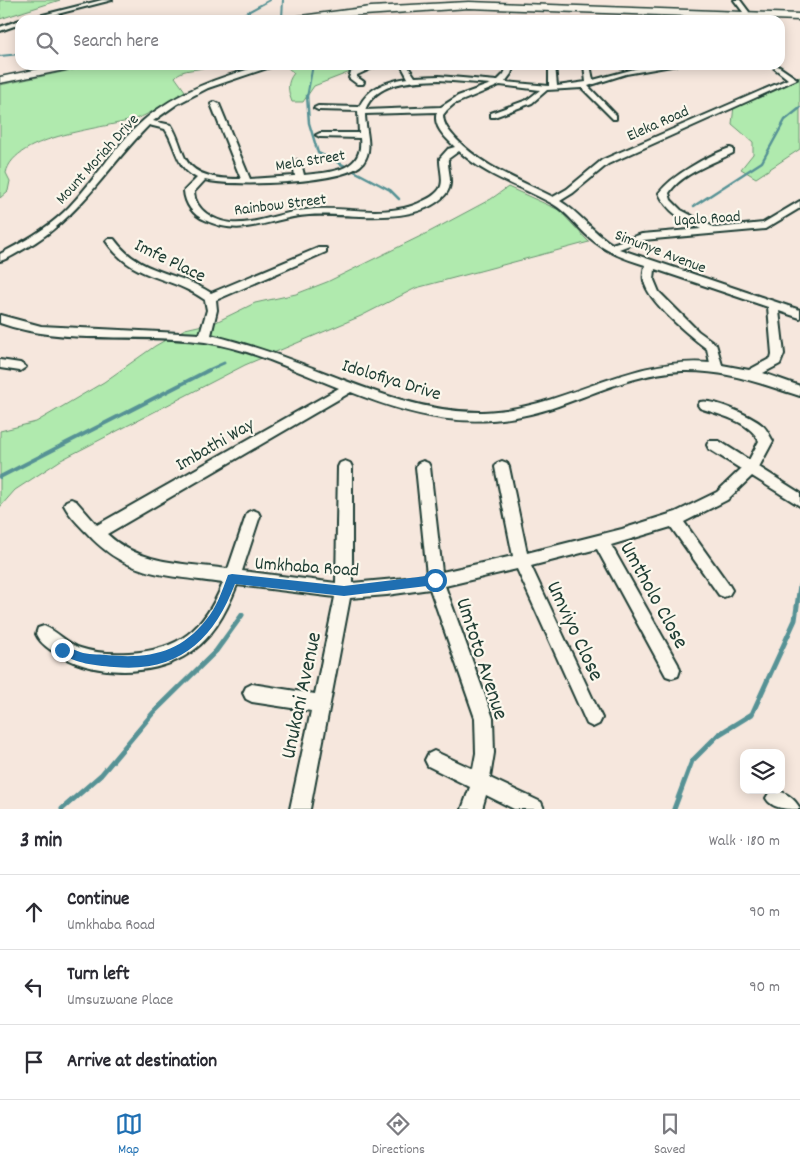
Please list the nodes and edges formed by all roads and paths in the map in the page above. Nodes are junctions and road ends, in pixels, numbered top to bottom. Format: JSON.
{"nodes":[{"id":1,"x":109,"y":0,"type":"edge"},
{"id":2,"x":736,"y":0,"type":"edge"},
{"id":3,"x":708,"y":12,"type":"junction"},
{"id":4,"x":47,"y":15,"type":"edge"},
{"id":5,"x":332,"y":15,"type":"edge"},
{"id":6,"x":716,"y":15,"type":"edge"},
{"id":7,"x":741,"y":15,"type":"edge"},
{"id":8,"x":780,"y":15,"type":"edge"},
{"id":9,"x":785,"y":15,"type":"edge"},
{"id":10,"x":800,"y":16,"type":"edge"},
{"id":11,"x":15,"y":24,"type":"edge"},
{"id":12,"x":0,"y":29,"type":"edge"},
{"id":13,"x":49,"y":70,"type":"edge"},
{"id":14,"x":258,"y":70,"type":"edge"},
{"id":15,"x":364,"y":70,"type":"edge"},
{"id":16,"x":407,"y":70,"type":"edge"},
{"id":17,"x":510,"y":70,"type":"edge"},
{"id":18,"x":551,"y":70,"type":"edge"},
{"id":19,"x":587,"y":70,"type":"edge"},
{"id":20,"x":643,"y":70,"type":"edge"},
{"id":21,"x":781,"y":70,"type":"edge"},
{"id":22,"x":0,"y":80,"type":"edge"},
{"id":23,"x":413,"y":80,"type":"junction"},
{"id":24,"x":360,"y":82,"type":"dead end"},
{"id":25,"x":500,"y":83,"type":"junction"},
{"id":26,"x":587,"y":85,"type":"junction"},
{"id":27,"x":549,"y":88,"type":"junction"},
{"id":28,"x":215,"y":104,"type":"dead end"},
{"id":29,"x":318,"y":108,"type":"dead end"},
{"id":30,"x":443,"y":109,"type":"junction"},
{"id":31,"x":361,"y":111,"type":"junction"},
{"id":32,"x":494,"y":115,"type":"dead end"},
{"id":33,"x":613,"y":117,"type":"dead end"},
{"id":34,"x":147,"y":122,"type":"junction"},
{"id":35,"x":320,"y":135,"type":"dead end"},
{"id":36,"x":363,"y":136,"type":"junction"},
{"id":37,"x":460,"y":148,"type":"junction"},
{"id":38,"x":730,"y":151,"type":"dead end"},
{"id":39,"x":297,"y":162,"type":"dead end"},
{"id":40,"x":203,"y":177,"type":"junction"},
{"id":41,"x":300,"y":177,"type":"junction"},
{"id":42,"x":247,"y":182,"type":"junction"},
{"id":43,"x":553,"y":200,"type":"junction"},
{"id":44,"x":800,"y":204,"type":"edge"},
{"id":45,"x":714,"y":231,"type":"junction"},
{"id":46,"x":111,"y":241,"type":"dead end"},
{"id":47,"x":611,"y":248,"type":"junction"},
{"id":48,"x":322,"y":250,"type":"dead end"},
{"id":49,"x":0,"y":258,"type":"edge"},
{"id":50,"x":650,"y":265,"type":"junction"},
{"id":51,"x":210,"y":298,"type":"junction"},
{"id":52,"x":774,"y":305,"type":"junction"},
{"id":53,"x":800,"y":314,"type":"edge"},
{"id":54,"x":0,"y":319,"type":"edge"},
{"id":55,"x":205,"y":338,"type":"junction"},
{"id":56,"x":0,"y":364,"type":"edge"},
{"id":57,"x":20,"y":367,"type":"dead end"},
{"id":58,"x":717,"y":368,"type":"junction"},
{"id":59,"x":751,"y":374,"type":"junction"},
{"id":60,"x":350,"y":387,"type":"junction"},
{"id":61,"x":800,"y":391,"type":"edge"},
{"id":62,"x":704,"y":404,"type":"dead end"},
{"id":63,"x":714,"y":445,"type":"dead end"},
{"id":64,"x":345,"y":467,"type":"dead end"},
{"id":65,"x":423,"y":467,"type":"dead end"},
{"id":66,"x":502,"y":467,"type":"dead end"},
{"id":67,"x":750,"y":467,"type":"junction"},
{"id":68,"x":800,"y":500,"type":"edge"},
{"id":69,"x":71,"y":505,"type":"dead end"},
{"id":70,"x":253,"y":516,"type":"dead end"},
{"id":71,"x":673,"y":518,"type":"junction"},
{"id":72,"x":96,"y":533,"type":"junction"},
{"id":73,"x":601,"y":541,"type":"junction"},
{"id":74,"x":521,"y":561,"type":"junction"},
{"id":75,"x":232,"y":579,"type":"junction"},
{"id":76,"x":435,"y":580,"type":"junction"},
{"id":77,"x":724,"y":590,"type":"dead end"},
{"id":78,"x":344,"y":591,"type":"junction"},
{"id":79,"x":44,"y":634,"type":"dead end"},
{"id":80,"x":672,"y":670,"type":"dead end"},
{"id":81,"x":252,"y":694,"type":"dead end"},
{"id":82,"x":321,"y":704,"type":"junction"},
{"id":83,"x":593,"y":718,"type":"dead end"},
{"id":84,"x":434,"y":760,"type":"dead end"},
{"id":85,"x":480,"y":784,"type":"junction"},
{"id":86,"x":300,"y":809,"type":"edge"},
{"id":87,"x":472,"y":809,"type":"edge"},
{"id":88,"x":534,"y":809,"type":"edge"}],
"edges":[{"from":1,"to":4,"type":"street"},
{"from":2,"to":7,"type":"street"},
{"from":3,"to":5,"type":"main road"},
{"from":3,"to":6,"type":"main road"},
{"from":3,"to":7,"type":"main road"},
{"from":7,"to":8,"type":"main road"},
{"from":9,"to":10,"type":"main road"},
{"from":11,"to":12,"type":"street"},
{"from":13,"to":22,"type":"main road"},
{"from":14,"to":34,"type":"street","name":"Mount Moriah Drive"},
{"from":15,"to":24,"type":"street"},
{"from":16,"to":23,"type":"street"},
{"from":17,"to":25,"type":"street"},
{"from":18,"to":27,"type":"street"},
{"from":19,"to":26,"type":"street"},
{"from":20,"to":26,"type":"street"},
{"from":21,"to":43,"type":"street","name":"Eleka Road"},
{"from":23,"to":25,"type":"street"},
{"from":23,"to":31,"type":"street"},
{"from":25,"to":27,"type":"street"},
{"from":25,"to":30,"type":"street"},
{"from":26,"to":27,"type":"street"},
{"from":26,"to":33,"type":"street"},
{"from":27,"to":32,"type":"street"},
{"from":28,"to":42,"type":"street"},
{"from":29,"to":31,"type":"street"},
{"from":30,"to":31,"type":"street"},
{"from":30,"to":37,"type":"street","name":"Simunye Avenue"},
{"from":31,"to":36,"type":"street","name":"Mela Street"},
{"from":34,"to":40,"type":"street","name":"Mela Street"},
{"from":34,"to":49,"type":"street","name":"Mount Moriah Drive"},
{"from":35,"to":36,"type":"street"},
{"from":36,"to":41,"type":"street","name":"Mela Street"},
{"from":37,"to":40,"type":"street","name":"Rainbow Street"},
{"from":37,"to":43,"type":"street","name":"Simunye Avenue"},
{"from":38,"to":45,"type":"street"},
{"from":39,"to":41,"type":"street"},
{"from":40,"to":42,"type":"street","name":"Mela Street"},
{"from":41,"to":42,"type":"street","name":"Mela Street"},
{"from":43,"to":47,"type":"street","name":"Simunye Avenue"},
{"from":44,"to":45,"type":"street","name":"Uqalo Road"},
{"from":45,"to":47,"type":"street","name":"Uqalo Road"},
{"from":46,"to":51,"type":"street","name":"Imfe Place"},
{"from":47,"to":50,"type":"street","name":"Simunye Avenue"},
{"from":48,"to":51,"type":"street"},
{"from":50,"to":52,"type":"street","name":"Simunye Avenue"},
{"from":50,"to":58,"type":"street"},
{"from":51,"to":55,"type":"street","name":"Imfe Place"},
{"from":52,"to":53,"type":"street","name":"Simunye Avenue"},
{"from":52,"to":59,"type":"street"},
{"from":54,"to":55,"type":"street","name":"Idolofiya Drive"},
{"from":55,"to":60,"type":"street","name":"Idolofiya Drive"},
{"from":56,"to":57,"type":"street"},
{"from":58,"to":59,"type":"street","name":"Idolofiya Drive"},
{"from":58,"to":60,"type":"street","name":"Idolofiya Drive"},
{"from":59,"to":61,"type":"street","name":"Idolofiya Drive"},
{"from":60,"to":72,"type":"street","name":"Imbathi Way"},
{"from":62,"to":67,"type":"street","name":"Umkhaba Road"},
{"from":63,"to":67,"type":"street"},
{"from":64,"to":78,"type":"street","name":"Unukani Avenue"},
{"from":65,"to":76,"type":"street","name":"Umtoto Avenue"},
{"from":66,"to":74,"type":"street","name":"Umviyo Close"},
{"from":67,"to":68,"type":"street"},
{"from":67,"to":71,"type":"street","name":"Umkhaba Road"},
{"from":69,"to":72,"type":"street","name":"Umkhaba Road"},
{"from":70,"to":75,"type":"street"},
{"from":71,"to":73,"type":"street","name":"Umkhaba Road"},
{"from":71,"to":77,"type":"street"},
{"from":72,"to":75,"type":"street","name":"Umkhaba Road"},
{"from":73,"to":74,"type":"street","name":"Umkhaba Road"},
{"from":73,"to":80,"type":"street","name":"Umtholo Close"},
{"from":74,"to":76,"type":"street","name":"Umkhaba Road"},
{"from":74,"to":83,"type":"street","name":"Umviyo Close"},
{"from":75,"to":78,"type":"street","name":"Umkhaba Road"},
{"from":75,"to":79,"type":"street"},
{"from":76,"to":78,"type":"street","name":"Umkhaba Road"},
{"from":76,"to":85,"type":"street","name":"Umtoto Avenue"},
{"from":78,"to":82,"type":"street","name":"Unukani Avenue"},
{"from":81,"to":82,"type":"street"},
{"from":82,"to":86,"type":"street","name":"Unukani Avenue"},
{"from":84,"to":85,"type":"street"},
{"from":85,"to":87,"type":"street","name":"Umtoto Avenue"},
{"from":85,"to":88,"type":"street"}]}
